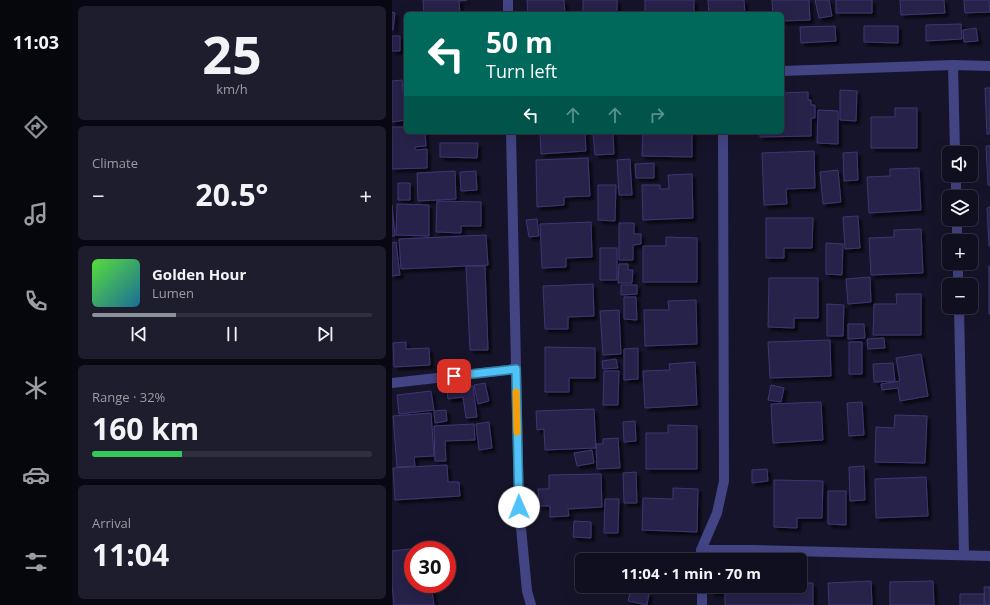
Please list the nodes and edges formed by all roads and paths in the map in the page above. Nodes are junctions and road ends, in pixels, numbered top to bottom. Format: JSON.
{"nodes":[{"id":1,"x":508,"y":0,"type":"edge"},
{"id":2,"x":508,"y":12,"type":"edge"},
{"id":3,"x":953,"y":65,"type":"junction"},
{"id":4,"x":990,"y":66,"type":"edge"},
{"id":5,"x":784,"y":71,"type":"edge"},
{"id":6,"x":511,"y":134,"type":"edge"},
{"id":7,"x":723,"y":134,"type":"edge"},
{"id":8,"x":955,"y":146,"type":"edge"},
{"id":9,"x":959,"y":314,"type":"edge"},
{"id":10,"x":516,"y":369,"type":"junction"},
{"id":11,"x":392,"y":383,"type":"edge"},
{"id":12,"x":702,"y":553,"type":"edge"},
{"id":13,"x":721,"y":553,"type":"edge"},
{"id":14,"x":964,"y":554,"type":"junction"},
{"id":15,"x":990,"y":556,"type":"edge"},
{"id":16,"x":702,"y":593,"type":"edge"},
{"id":17,"x":531,"y":605,"type":"edge"},
{"id":18,"x":702,"y":605,"type":"edge"}],
"edges":[{"from":1,"to":2,"type":"street"},
{"from":3,"to":4,"type":"street"},
{"from":3,"to":5,"type":"street"},
{"from":3,"to":8,"type":"street"},
{"from":6,"to":10,"type":"street"},
{"from":7,"to":12,"type":"street"},
{"from":9,"to":14,"type":"street"},
{"from":10,"to":11,"type":"street"},
{"from":10,"to":17,"type":"street"},
{"from":13,"to":14,"type":"street"},
{"from":14,"to":15,"type":"street"},
{"from":16,"to":18,"type":"street"}]}
